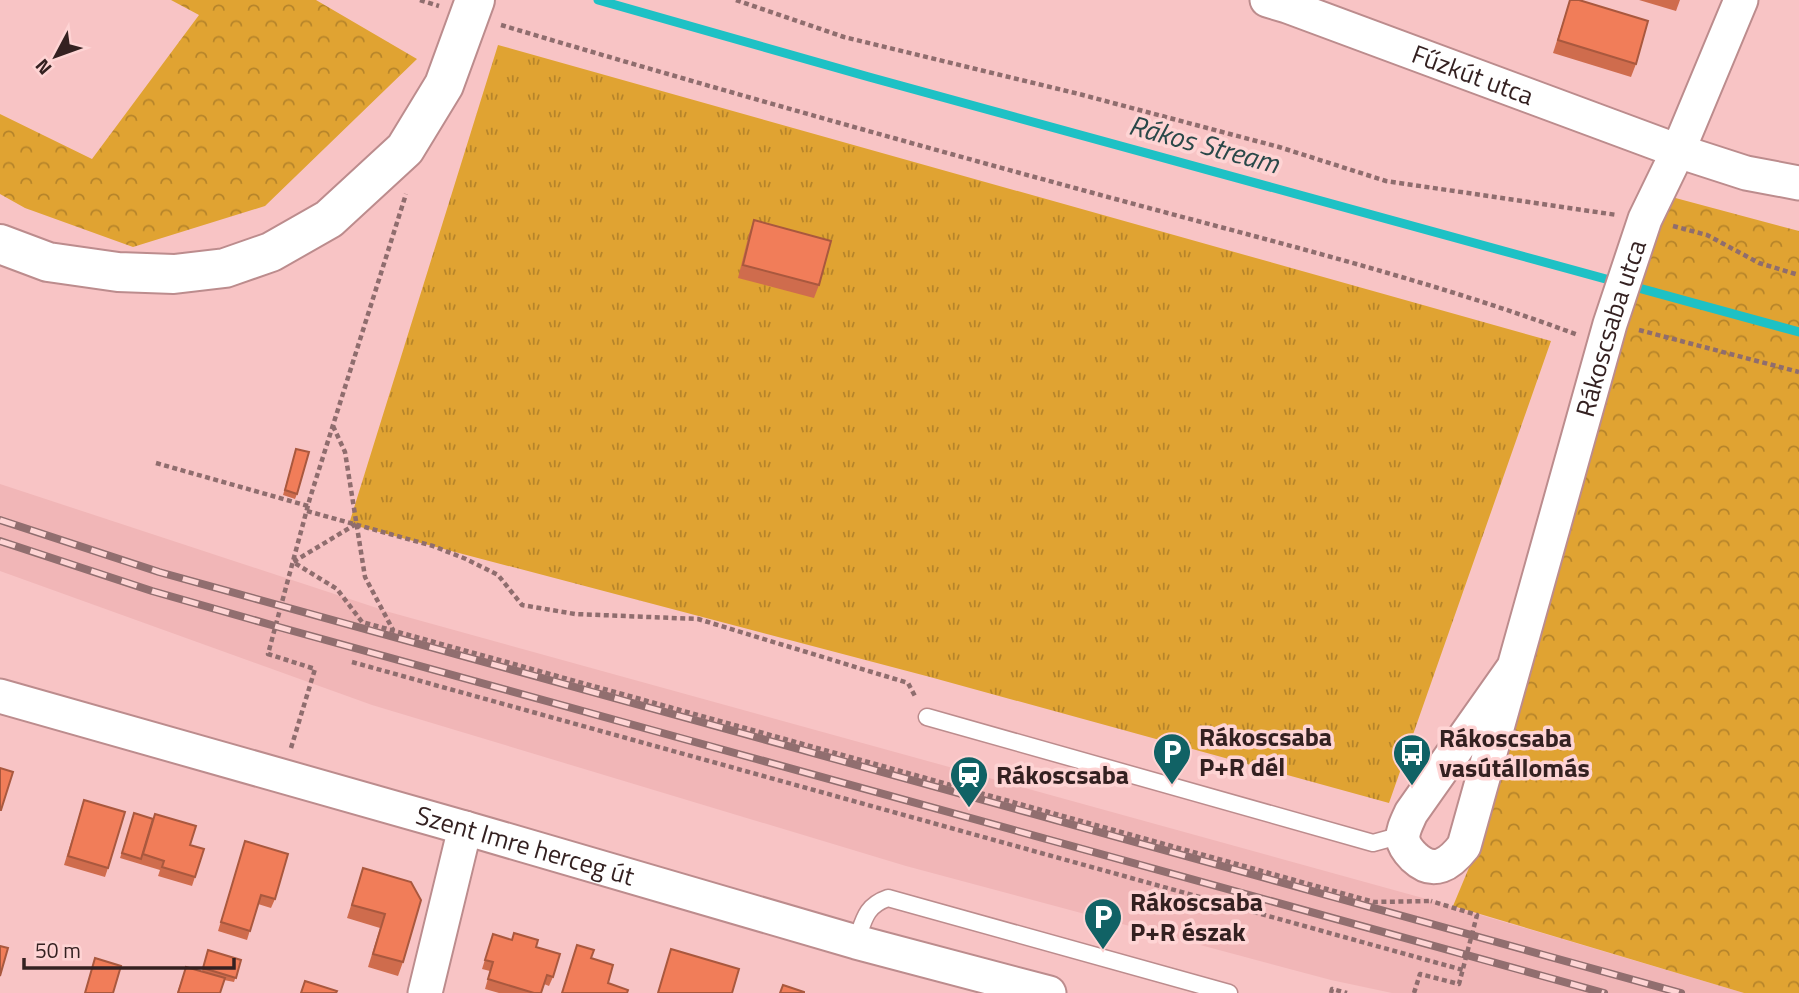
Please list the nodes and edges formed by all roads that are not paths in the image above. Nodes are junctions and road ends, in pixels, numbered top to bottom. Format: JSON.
{"nodes":[{"id":1,"x":1741,"y":0,"type":"edge"},
{"id":2,"x":1281,"y":2,"type":"edge"},
{"id":3,"x":472,"y":7,"type":"edge"},
{"id":4,"x":1678,"y":150,"type":"junction"},
{"id":5,"x":1799,"y":183,"type":"edge"},
{"id":6,"x":0,"y":244,"type":"edge"},
{"id":7,"x":1514,"y":667,"type":"junction"},
{"id":8,"x":0,"y":696,"type":"edge"},
{"id":9,"x":927,"y":718,"type":"road end"},
{"id":10,"x":465,"y":828,"type":"junction"},
{"id":11,"x":1402,"y":835,"type":"junction"},
{"id":12,"x":856,"y":942,"type":"junction"},
{"id":13,"x":425,"y":993,"type":"edge"},
{"id":14,"x":1049,"y":993,"type":"edge"},
{"id":15,"x":1228,"y":993,"type":"edge"}],
"edges":[{"from":1,"to":4,"type":"street","name":"Rákoscsaba utca"},
{"from":2,"to":4,"type":"street","name":"Fűzkút utca"},
{"from":3,"to":6,"type":"main road"},
{"from":4,"to":5,"type":"street","name":"Fűzkút utca"},
{"from":4,"to":7,"type":"street","name":"Rákoscsaba utca"},
{"from":7,"to":11,"type":"street","name":"Rákoscsaba utca"},
{"from":7,"to":11,"type":"street","name":"Rákoscsaba utca"},
{"from":8,"to":10,"type":"street","name":"Szent Imre herceg út"},
{"from":9,"to":11,"type":"lane"},
{"from":10,"to":12,"type":"street","name":"Szent Imre herceg út"},
{"from":10,"to":13,"type":"street"},
{"from":12,"to":14,"type":"street","name":"Szent Imre herceg út"},
{"from":12,"to":15,"type":"lane"}]}
